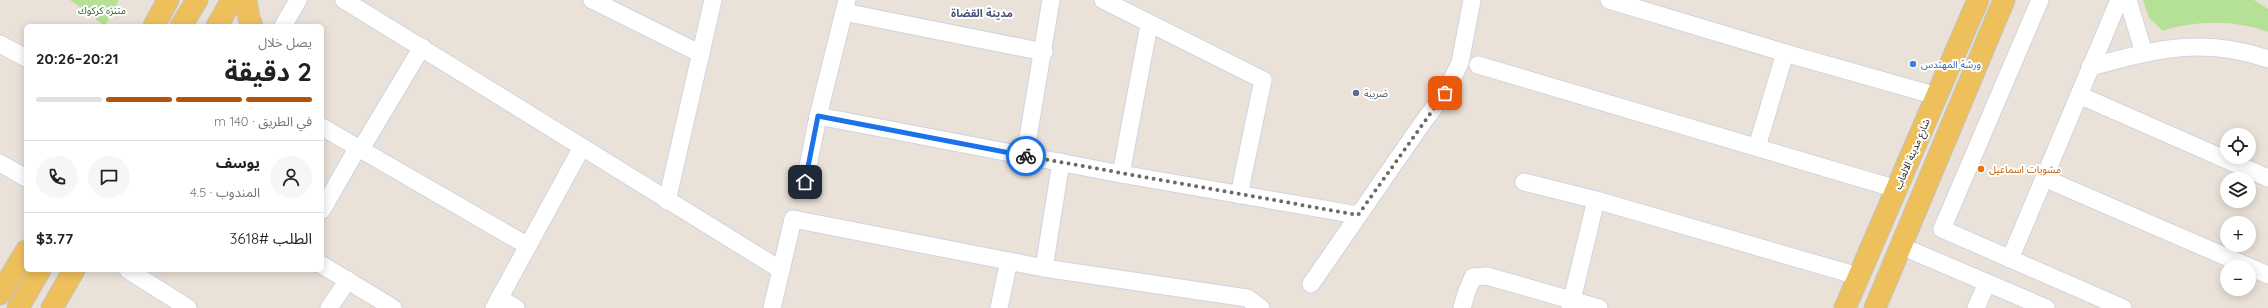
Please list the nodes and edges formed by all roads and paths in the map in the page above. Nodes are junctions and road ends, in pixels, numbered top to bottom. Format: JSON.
{"nodes":[{"id":1,"x":168,"y":0,"type":"edge"},
{"id":2,"x":196,"y":0,"type":"edge"},
{"id":3,"x":232,"y":0,"type":"edge"},
{"id":4,"x":246,"y":0,"type":"edge"},
{"id":5,"x":298,"y":0,"type":"edge"},
{"id":6,"x":344,"y":0,"type":"edge"},
{"id":7,"x":592,"y":0,"type":"edge"},
{"id":8,"x":713,"y":0,"type":"edge"},
{"id":9,"x":1051,"y":0,"type":"edge"},
{"id":10,"x":1103,"y":0,"type":"edge"},
{"id":11,"x":1472,"y":0,"type":"edge"},
{"id":12,"x":1610,"y":0,"type":"edge"},
{"id":13,"x":1978,"y":0,"type":"edge"},
{"id":14,"x":2004,"y":0,"type":"edge"},
{"id":15,"x":2040,"y":0,"type":"edge"},
{"id":16,"x":2119,"y":0,"type":"edge"},
{"id":17,"x":2128,"y":0,"type":"edge"},
{"id":18,"x":845,"y":6,"type":"edge"},
{"id":19,"x":158,"y":24,"type":"edge"},
{"id":20,"x":182,"y":24,"type":"edge"},
{"id":21,"x":218,"y":24,"type":"edge"},
{"id":22,"x":251,"y":24,"type":"edge"},
{"id":23,"x":284,"y":24,"type":"edge"},
{"id":24,"x":1149,"y":25,"type":"junction"},
{"id":25,"x":0,"y":44,"type":"edge"},
{"id":26,"x":422,"y":47,"type":"junction"},
{"id":27,"x":1044,"y":52,"type":"junction"},
{"id":28,"x":1785,"y":53,"type":"junction"},
{"id":29,"x":2144,"y":53,"type":"junction"},
{"id":30,"x":700,"y":54,"type":"junction"},
{"id":31,"x":24,"y":57,"type":"edge"},
{"id":32,"x":2268,"y":59,"type":"edge"},
{"id":33,"x":1478,"y":65,"type":"dead end"},
{"id":34,"x":2090,"y":68,"type":"junction"},
{"id":35,"x":2079,"y":95,"type":"junction"},
{"id":36,"x":1937,"y":96,"type":"junction"},
{"id":37,"x":818,"y":116,"type":"junction"},
{"id":38,"x":324,"y":128,"type":"edge"},
{"id":39,"x":582,"y":147,"type":"junction"},
{"id":40,"x":360,"y":148,"type":"junction"},
{"id":41,"x":1757,"y":148,"type":"junction"},
{"id":42,"x":1025,"y":156,"type":"junction"},
{"id":43,"x":1061,"y":162,"type":"junction"},
{"id":44,"x":0,"y":163,"type":"edge"},
{"id":45,"x":1121,"y":174,"type":"junction"},
{"id":46,"x":24,"y":177,"type":"edge"},
{"id":47,"x":2044,"y":178,"type":"junction"},
{"id":48,"x":2268,"y":178,"type":"edge"},
{"id":49,"x":805,"y":182,"type":"dead end"},
{"id":50,"x":1524,"y":182,"type":"dead end"},
{"id":51,"x":1897,"y":189,"type":"junction"},
{"id":52,"x":1239,"y":195,"type":"junction"},
{"id":53,"x":1596,"y":200,"type":"junction"},
{"id":54,"x":667,"y":201,"type":"junction"},
{"id":55,"x":324,"y":207,"type":"edge"},
{"id":56,"x":1358,"y":215,"type":"junction"},
{"id":57,"x":528,"y":246,"type":"junction"},
{"id":58,"x":1901,"y":246,"type":"junction"},
{"id":59,"x":24,"y":253,"type":"edge"},
{"id":60,"x":2010,"y":259,"type":"junction"},
{"id":61,"x":1009,"y":261,"type":"junction"},
{"id":62,"x":324,"y":266,"type":"edge"},
{"id":63,"x":1044,"y":268,"type":"junction"},
{"id":64,"x":781,"y":270,"type":"junction"},
{"id":65,"x":39,"y":272,"type":"edge"},
{"id":66,"x":73,"y":272,"type":"edge"},
{"id":67,"x":131,"y":272,"type":"edge"},
{"id":68,"x":6,"y":273,"type":"edge"},
{"id":69,"x":2268,"y":275,"type":"edge"},
{"id":70,"x":1858,"y":276,"type":"junction"},
{"id":71,"x":348,"y":280,"type":"junction"},
{"id":72,"x":1987,"y":283,"type":"junction"},
{"id":73,"x":1311,"y":284,"type":"dead end"},
{"id":74,"x":0,"y":294,"type":"edge"},
{"id":75,"x":496,"y":303,"type":"edge"},
{"id":76,"x":1571,"y":304,"type":"edge"},
{"id":77,"x":18,"y":308,"type":"edge"},
{"id":78,"x":52,"y":308,"type":"edge"},
{"id":79,"x":188,"y":308,"type":"edge"},
{"id":80,"x":329,"y":308,"type":"edge"},
{"id":81,"x":393,"y":308,"type":"edge"},
{"id":82,"x":516,"y":308,"type":"edge"},
{"id":83,"x":772,"y":308,"type":"edge"},
{"id":84,"x":999,"y":308,"type":"edge"},
{"id":85,"x":1261,"y":308,"type":"edge"},
{"id":86,"x":1462,"y":308,"type":"edge"},
{"id":87,"x":1599,"y":308,"type":"edge"},
{"id":88,"x":1844,"y":308,"type":"edge"},
{"id":89,"x":1875,"y":308,"type":"edge"},
{"id":90,"x":1976,"y":308,"type":"edge"},
{"id":91,"x":2046,"y":308,"type":"edge"},
{"id":92,"x":2123,"y":308,"type":"edge"}],
"edges":[{"from":1,"to":19,"type":"main road"},
{"from":2,"to":20,"type":"main road"},
{"from":3,"to":21,"type":"main road"},
{"from":4,"to":22,"type":"main road"},
{"from":5,"to":23,"type":"street"},
{"from":6,"to":26,"type":"street"},
{"from":7,"to":30,"type":"street"},
{"from":8,"to":30,"type":"street"},
{"from":9,"to":27,"type":"street"},
{"from":10,"to":24,"type":"street"},
{"from":11,"to":56,"type":"street"},
{"from":12,"to":28,"type":"street"},
{"from":13,"to":36,"type":"main road","name":"شارع مدينة الالعاب"},
{"from":14,"to":58,"type":"main road"},
{"from":15,"to":60,"type":"street"},
{"from":16,"to":34,"type":"street"},
{"from":17,"to":29,"type":"street"},
{"from":18,"to":27,"type":"street"},
{"from":18,"to":37,"type":"street"},
{"from":24,"to":45,"type":"street"},
{"from":24,"to":52,"type":"street"},
{"from":25,"to":31,"type":"street"},
{"from":26,"to":39,"type":"street"},
{"from":26,"to":40,"type":"street"},
{"from":27,"to":42,"type":"street"},
{"from":28,"to":36,"type":"street"},
{"from":28,"to":41,"type":"street"},
{"from":29,"to":32,"type":"street"},
{"from":29,"to":34,"type":"street"},
{"from":30,"to":54,"type":"street"},
{"from":33,"to":41,"type":"street"},
{"from":34,"to":35,"type":"street"},
{"from":35,"to":47,"type":"street"},
{"from":35,"to":48,"type":"street"},
{"from":36,"to":51,"type":"main road","name":"شارع مدينة الالعاب"},
{"from":37,"to":42,"type":"street"},
{"from":37,"to":49,"type":"street"},
{"from":38,"to":40,"type":"street"},
{"from":39,"to":54,"type":"street"},
{"from":39,"to":57,"type":"street"},
{"from":40,"to":55,"type":"street"},
{"from":40,"to":57,"type":"street"},
{"from":41,"to":51,"type":"street"},
{"from":42,"to":43,"type":"street"},
{"from":43,"to":45,"type":"street"},
{"from":43,"to":63,"type":"street"},
{"from":44,"to":46,"type":"street"},
{"from":45,"to":52,"type":"street"},
{"from":47,"to":60,"type":"street"},
{"from":47,"to":69,"type":"street"},
{"from":50,"to":53,"type":"street"},
{"from":51,"to":70,"type":"main road","name":"شارع مدينة الالعاب"},
{"from":52,"to":56,"type":"street"},
{"from":53,"to":70,"type":"street"},
{"from":53,"to":76,"type":"street"},
{"from":54,"to":64,"type":"street"},
{"from":56,"to":73,"type":"street"},
{"from":57,"to":75,"type":"street"},
{"from":58,"to":72,"type":"street"},
{"from":58,"to":89,"type":"main road"},
{"from":59,"to":68,"type":"main road"},
{"from":60,"to":92,"type":"street"},
{"from":61,"to":63,"type":"street"},
{"from":61,"to":64,"type":"street"},
{"from":61,"to":84,"type":"street"},
{"from":62,"to":71,"type":"street"},
{"from":63,"to":85,"type":"street"},
{"from":64,"to":83,"type":"street"},
{"from":65,"to":77,"type":"main road"},
{"from":66,"to":78,"type":"main road"},
{"from":67,"to":79,"type":"street"},
{"from":68,"to":74,"type":"main road"},
{"from":70,"to":88,"type":"main road","name":"شارع مدينة الالعاب"},
{"from":71,"to":80,"type":"street"},
{"from":71,"to":81,"type":"street"},
{"from":72,"to":90,"type":"street"},
{"from":72,"to":91,"type":"street"},
{"from":75,"to":82,"type":"street"},
{"from":76,"to":86,"type":"street"},
{"from":76,"to":87,"type":"street"}]}
